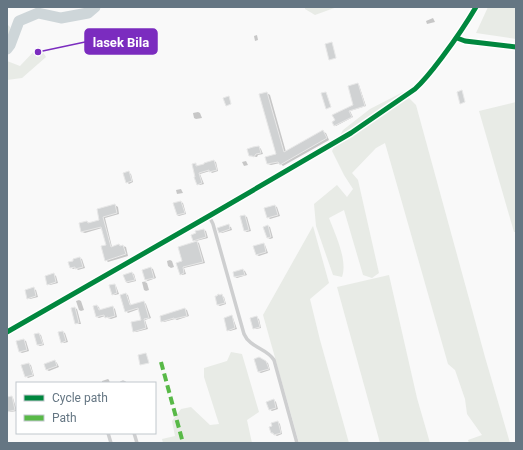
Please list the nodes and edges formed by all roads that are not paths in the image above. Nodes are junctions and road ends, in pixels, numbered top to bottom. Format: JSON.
{"nodes":[{"id":1,"x":476,"y":7,"type":"edge"},
{"id":2,"x":457,"y":38,"type":"junction"},
{"id":3,"x":516,"y":47,"type":"edge"},
{"id":4,"x":209,"y":216,"type":"junction"},
{"id":5,"x":7,"y":332,"type":"edge"},
{"id":6,"x":297,"y":443,"type":"edge"}],
"edges":[{"from":1,"to":2,"type":"street"},
{"from":2,"to":3,"type":"street"},
{"from":2,"to":4,"type":"street"},
{"from":4,"to":5,"type":"street"},
{"from":4,"to":6,"type":"lane"}]}
